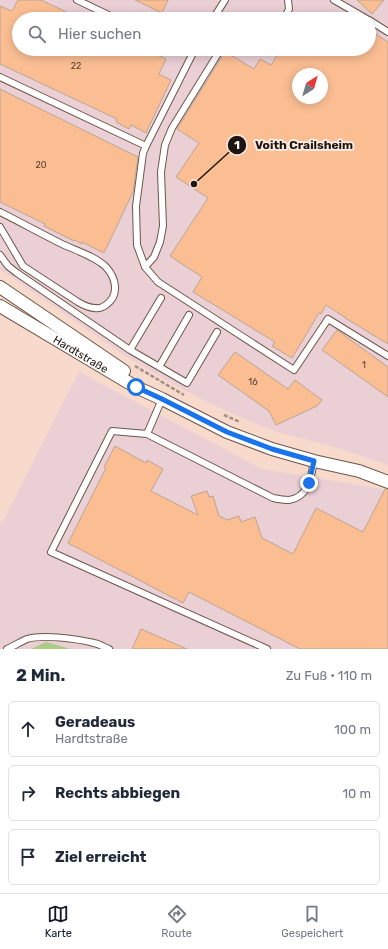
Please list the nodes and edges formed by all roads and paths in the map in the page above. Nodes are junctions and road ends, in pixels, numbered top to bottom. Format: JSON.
{"nodes":[{"id":1,"x":77,"y":0,"type":"edge"},
{"id":2,"x":225,"y":0,"type":"edge"},
{"id":3,"x":288,"y":0,"type":"edge"},
{"id":4,"x":334,"y":0,"type":"edge"},
{"id":5,"x":103,"y":12,"type":"edge"},
{"id":6,"x":217,"y":12,"type":"edge"},
{"id":7,"x":288,"y":12,"type":"edge"},
{"id":8,"x":354,"y":12,"type":"edge"},
{"id":9,"x":376,"y":25,"type":"edge"},
{"id":10,"x":388,"y":32,"type":"edge"},
{"id":11,"x":192,"y":56,"type":"edge"},
{"id":12,"x":217,"y":56,"type":"edge"},
{"id":13,"x":0,"y":77,"type":"edge"},
{"id":14,"x":146,"y":146,"type":"junction"},
{"id":15,"x":0,"y":212,"type":"edge"},
{"id":16,"x":0,"y":227,"type":"edge"},
{"id":17,"x":0,"y":255,"type":"edge"},
{"id":18,"x":145,"y":267,"type":"junction"},
{"id":19,"x":0,"y":287,"type":"edge"},
{"id":20,"x":0,"y":294,"type":"edge"},
{"id":21,"x":161,"y":298,"type":"dead end"},
{"id":22,"x":0,"y":306,"type":"edge"},
{"id":23,"x":189,"y":315,"type":"dead end"},
{"id":24,"x":217,"y":332,"type":"dead end"},
{"id":25,"x":85,"y":345,"type":"junction"},
{"id":26,"x":130,"y":350,"type":"junction"},
{"id":27,"x":388,"y":356,"type":"edge"},
{"id":28,"x":159,"y":367,"type":"junction"},
{"id":29,"x":162,"y":399,"type":"junction"},
{"id":30,"x":147,"y":434,"type":"junction"},
{"id":31,"x":314,"y":461,"type":"junction"},
{"id":32,"x":388,"y":482,"type":"edge"},
{"id":33,"x":7,"y":649,"type":"edge"},
{"id":34,"x":109,"y":649,"type":"edge"},
{"id":35,"x":267,"y":649,"type":"edge"}],
"edges":[{"from":1,"to":5,"type":"lane"},
{"from":2,"to":6,"type":"lane"},
{"from":3,"to":7,"type":"lane"},
{"from":4,"to":8,"type":"lane"},
{"from":9,"to":10,"type":"lane"},
{"from":11,"to":14,"type":"lane"},
{"from":12,"to":18,"type":"lane"},
{"from":13,"to":14,"type":"lane"},
{"from":14,"to":18,"type":"lane"},
{"from":15,"to":16,"type":"lane"},
{"from":17,"to":26,"type":"lane"},
{"from":18,"to":27,"type":"lane"},
{"from":19,"to":25,"type":"street","name":"Hardtstraße"},
{"from":20,"to":25,"type":"street","name":"Hardtstraße"},
{"from":21,"to":26,"type":"lane"},
{"from":22,"to":29,"type":"street","name":"Hardtstraße"},
{"from":23,"to":28,"type":"lane"},
{"from":24,"to":28,"type":"lane"},
{"from":25,"to":29,"type":"street","name":"Hardtstraße"},
{"from":26,"to":28,"type":"lane"},
{"from":29,"to":30,"type":"lane"},
{"from":29,"to":31,"type":"street","name":"Hardtstraße"},
{"from":30,"to":31,"type":"lane"},
{"from":30,"to":35,"type":"lane"},
{"from":31,"to":32,"type":"street","name":"Hardtstraße"},
{"from":33,"to":34,"type":"lane"}]}
